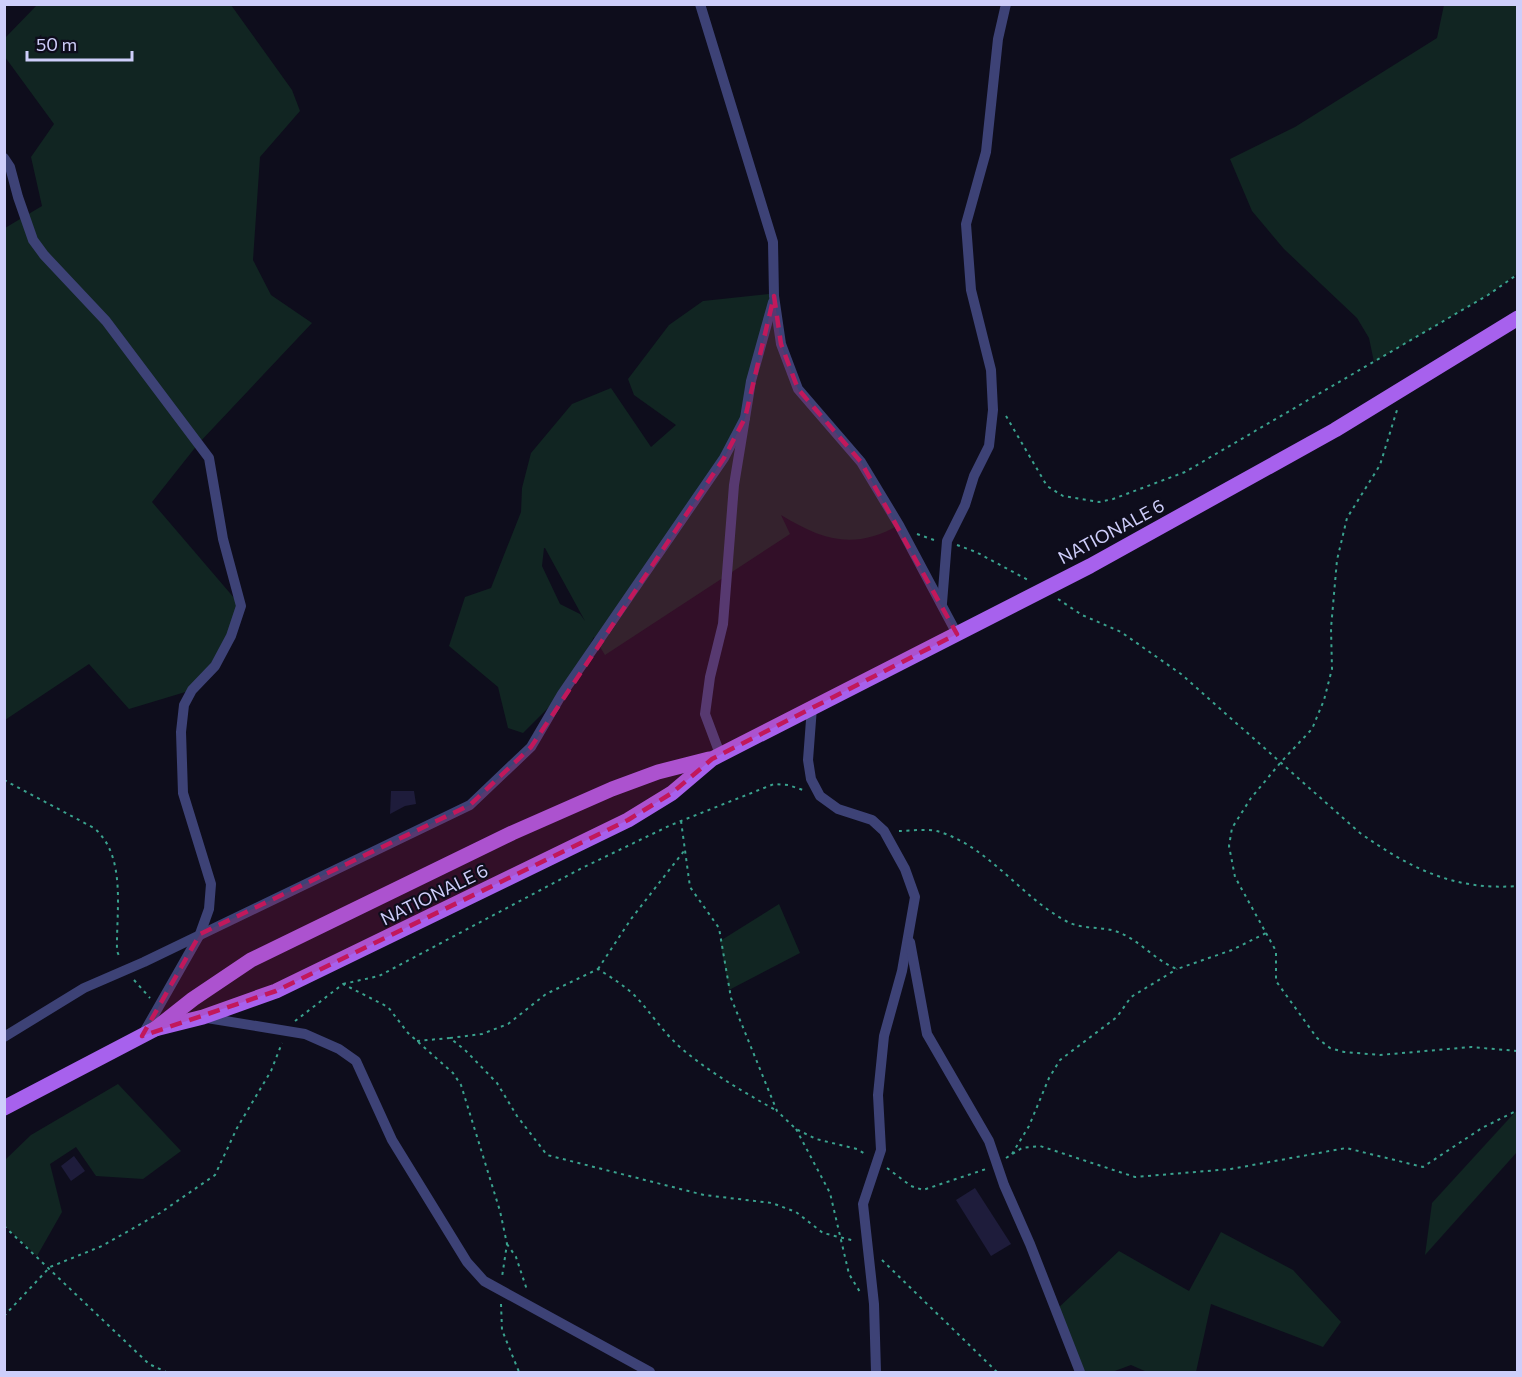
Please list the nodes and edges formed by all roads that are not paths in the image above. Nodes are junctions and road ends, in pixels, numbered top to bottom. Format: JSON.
{"nodes":[{"id":1,"x":700,"y":4,"type":"edge"},
{"id":2,"x":1006,"y":4,"type":"edge"},
{"id":3,"x":4,"y":158,"type":"edge"},
{"id":4,"x":774,"y":296,"type":"junction"},
{"id":5,"x":1518,"y":318,"type":"edge"},
{"id":6,"x":745,"y":418,"type":"junction"},
{"id":7,"x":942,"y":603,"type":"junction"},
{"id":8,"x":957,"y":634,"type":"junction"},
{"id":9,"x":812,"y":707,"type":"junction"},
{"id":10,"x":716,"y":756,"type":"junction"},
{"id":11,"x":909,"y":933,"type":"junction"},
{"id":12,"x":200,"y":934,"type":"junction"},
{"id":13,"x":203,"y":1017,"type":"junction"},
{"id":14,"x":149,"y":1033,"type":"junction"},
{"id":15,"x":4,"y":1037,"type":"edge"},
{"id":16,"x":4,"y":1108,"type":"edge"},
{"id":17,"x":650,"y":1372,"type":"edge"},
{"id":18,"x":876,"y":1372,"type":"edge"},
{"id":19,"x":1080,"y":1372,"type":"edge"}],
"edges":[{"from":1,"to":4,"type":"street"},
{"from":2,"to":7,"type":"street"},
{"from":3,"to":12,"type":"street"},
{"from":4,"to":6,"type":"street"},
{"from":4,"to":7,"type":"street"},
{"from":5,"to":8,"type":"main road","name":"NATIONALE 6"},
{"from":6,"to":10,"type":"street"},
{"from":6,"to":12,"type":"street"},
{"from":7,"to":8,"type":"street"},
{"from":8,"to":9,"type":"main road","name":"NATIONALE 6"},
{"from":9,"to":10,"type":"main road","name":"NATIONALE 6"},
{"from":9,"to":11,"type":"street"},
{"from":10,"to":13,"type":"main road","name":"NATIONALE 6"},
{"from":10,"to":14,"type":"main road","name":"NATIONALE 6"},
{"from":11,"to":18,"type":"street"},
{"from":11,"to":19,"type":"street"},
{"from":12,"to":14,"type":"street"},
{"from":12,"to":15,"type":"street"},
{"from":13,"to":14,"type":"main road","name":"NATIONALE 6"},
{"from":13,"to":17,"type":"street"},
{"from":14,"to":16,"type":"main road","name":"NATIONALE 6"}]}
